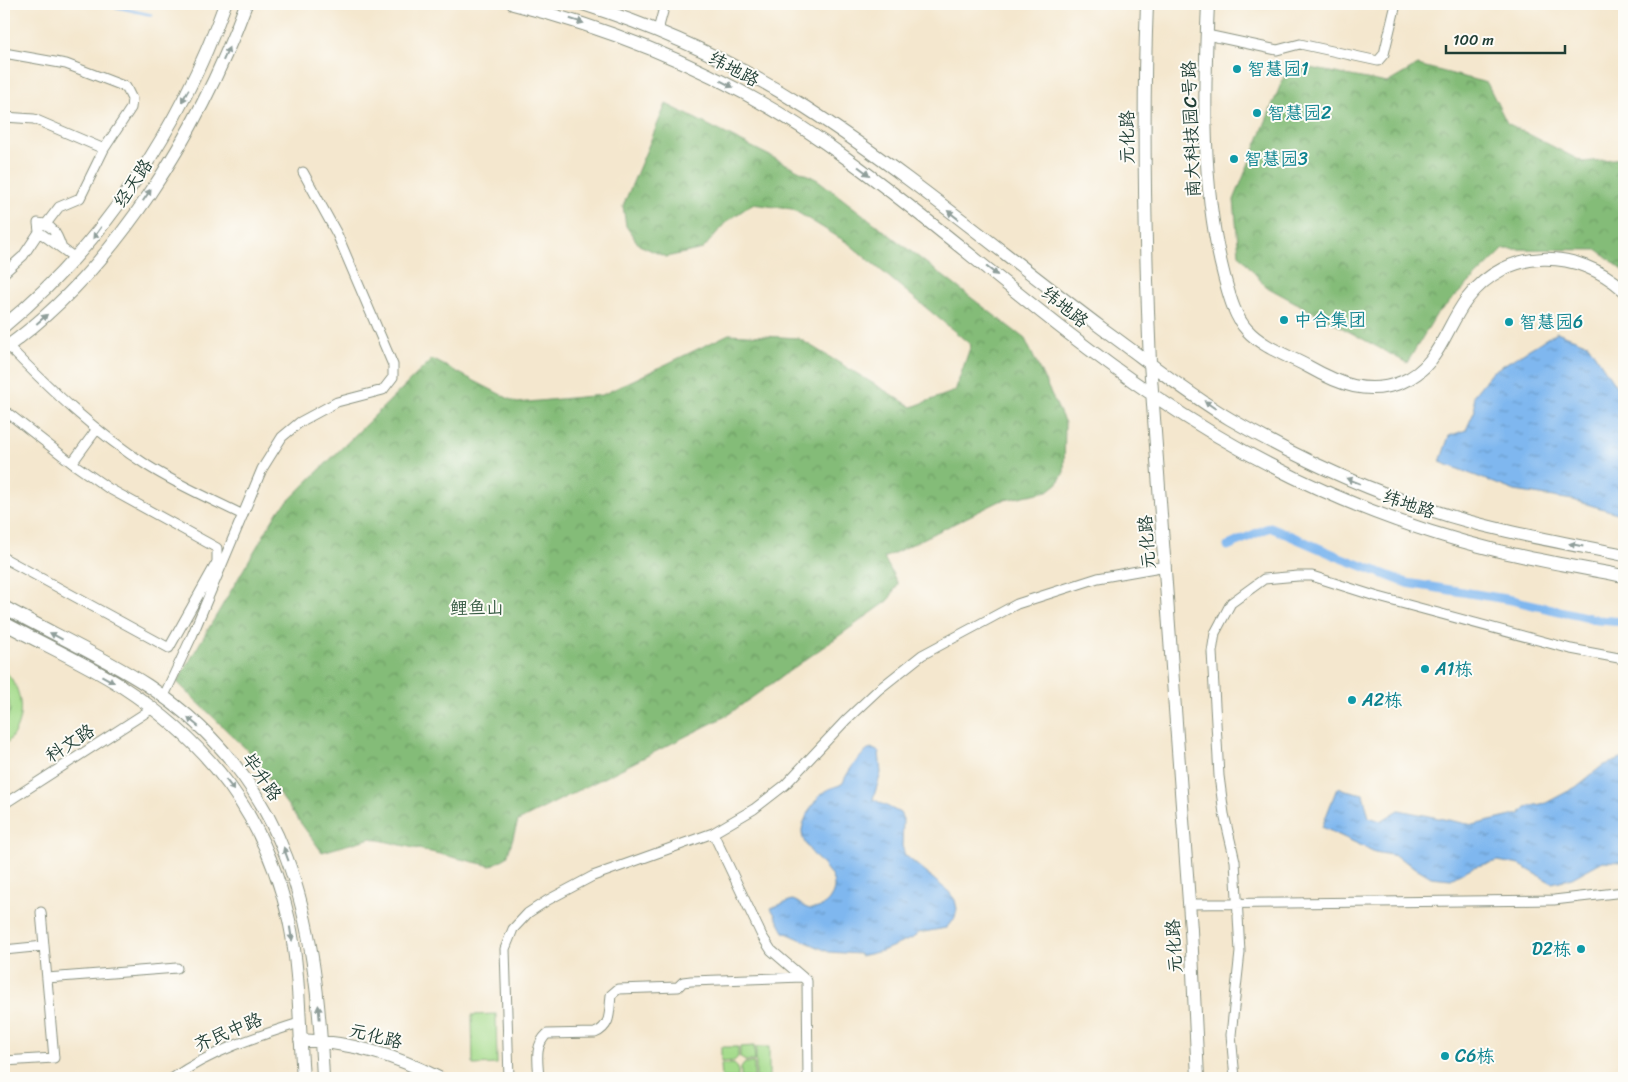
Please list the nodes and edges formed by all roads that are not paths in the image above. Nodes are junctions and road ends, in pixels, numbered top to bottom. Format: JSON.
{"nodes":[{"id":1,"x":226,"y":4,"type":"edge"},
{"id":2,"x":246,"y":4,"type":"edge"},
{"id":3,"x":513,"y":4,"type":"edge"},
{"id":4,"x":583,"y":4,"type":"edge"},
{"id":5,"x":665,"y":4,"type":"edge"},
{"id":6,"x":1148,"y":4,"type":"edge"},
{"id":7,"x":1208,"y":4,"type":"edge"},
{"id":8,"x":1396,"y":4,"type":"edge"},
{"id":9,"x":658,"y":30,"type":"junction"},
{"id":10,"x":1206,"y":35,"type":"junction"},
{"id":11,"x":4,"y":54,"type":"edge"},
{"id":12,"x":4,"y":117,"type":"edge"},
{"id":13,"x":104,"y":149,"type":"junction"},
{"id":14,"x":303,"y":172,"type":"dead end"},
{"id":15,"x":46,"y":224,"type":"junction"},
{"id":16,"x":39,"y":232,"type":"junction"},
{"id":17,"x":61,"y":246,"type":"junction"},
{"id":18,"x":75,"y":258,"type":"junction"},
{"id":19,"x":4,"y":273,"type":"edge"},
{"id":20,"x":1624,"y":290,"type":"edge"},
{"id":21,"x":4,"y":326,"type":"edge"},
{"id":22,"x":6,"y":348,"type":"edge"},
{"id":23,"x":1150,"y":364,"type":"junction"},
{"id":24,"x":1154,"y":396,"type":"junction"},
{"id":25,"x":4,"y":410,"type":"edge"},
{"id":26,"x":96,"y":429,"type":"junction"},
{"id":27,"x":72,"y":463,"type":"junction"},
{"id":28,"x":243,"y":515,"type":"junction"},
{"id":29,"x":1624,"y":555,"type":"edge"},
{"id":30,"x":4,"y":558,"type":"edge"},
{"id":31,"x":1166,"y":566,"type":"junction"},
{"id":32,"x":1624,"y":576,"type":"edge"},
{"id":33,"x":4,"y":607,"type":"edge"},
{"id":34,"x":4,"y":623,"type":"edge"},
{"id":35,"x":1624,"y":659,"type":"edge"},
{"id":36,"x":162,"y":698,"type":"junction"},
{"id":37,"x":153,"y":708,"type":"junction"},
{"id":38,"x":4,"y":804,"type":"edge"},
{"id":39,"x":713,"y":833,"type":"junction"},
{"id":40,"x":1624,"y":892,"type":"edge"},
{"id":41,"x":1237,"y":903,"type":"junction"},
{"id":42,"x":1190,"y":904,"type":"junction"},
{"id":43,"x":41,"y":912,"type":"dead end"},
{"id":44,"x":44,"y":946,"type":"junction"},
{"id":45,"x":4,"y":950,"type":"edge"},
{"id":46,"x":177,"y":968,"type":"dead end"},
{"id":47,"x":802,"y":977,"type":"junction"},
{"id":48,"x":47,"y":978,"type":"junction"},
{"id":49,"x":299,"y":1023,"type":"junction"},
{"id":50,"x":300,"y":1040,"type":"junction"},
{"id":51,"x":322,"y":1041,"type":"junction"},
{"id":52,"x":4,"y":1061,"type":"edge"},
{"id":53,"x":173,"y":1078,"type":"edge"},
{"id":54,"x":303,"y":1078,"type":"edge"},
{"id":55,"x":323,"y":1078,"type":"edge"},
{"id":56,"x":439,"y":1078,"type":"edge"},
{"id":57,"x":509,"y":1078,"type":"edge"},
{"id":58,"x":539,"y":1078,"type":"edge"},
{"id":59,"x":808,"y":1078,"type":"edge"},
{"id":60,"x":1198,"y":1078,"type":"edge"},
{"id":61,"x":1235,"y":1078,"type":"edge"}],
"edges":[{"from":1,"to":18,"type":"main road","name":"经天路","one_way":true},
{"from":22,"to":2,"type":"main road","name":"经天路","one_way":true},
{"from":3,"to":24,"type":"main road","name":"纬地路","one_way":true},
{"from":4,"to":9,"type":"main road","name":"纬地路"},
{"from":5,"to":9,"type":"street"},
{"from":6,"to":23,"type":"main road","name":"元化路"},
{"from":7,"to":10,"type":"main road","name":"南大科技园C号路"},
{"from":8,"to":10,"type":"street"},
{"from":23,"to":9,"type":"main road","name":"纬地路","one_way":true},
{"from":10,"to":20,"type":"main road","name":"南大科技园C号路"},
{"from":11,"to":13,"type":"street"},
{"from":12,"to":13,"type":"street"},
{"from":13,"to":15,"type":"street"},
{"from":14,"to":28,"type":"street"},
{"from":15,"to":16,"type":"street"},
{"from":15,"to":17,"type":"street"},
{"from":16,"to":17,"type":"street"},
{"from":16,"to":19,"type":"street"},
{"from":17,"to":18,"type":"street"},
{"from":18,"to":21,"type":"main road","name":"经天路"},
{"from":22,"to":26,"type":"street"},
{"from":23,"to":24,"type":"main road","name":"元化路"},
{"from":29,"to":23,"type":"main road","name":"纬地路","one_way":true},
{"from":24,"to":31,"type":"main road","name":"元化路"},
{"from":24,"to":32,"type":"main road","name":"纬地路"},
{"from":25,"to":27,"type":"street"},
{"from":26,"to":27,"type":"street"},
{"from":26,"to":28,"type":"street"},
{"from":27,"to":30,"type":"street"},
{"from":28,"to":36,"type":"street"},
{"from":31,"to":39,"type":"street"},
{"from":31,"to":42,"type":"main road","name":"元化路"},
{"from":36,"to":33,"type":"main road","name":"毕升路","one_way":true},
{"from":34,"to":37,"type":"main road","name":"毕升路","one_way":true},
{"from":35,"to":41,"type":"street"},
{"from":51,"to":36,"type":"main road","name":"毕升路","one_way":true},
{"from":37,"to":38,"type":"street","name":"科文路"},
{"from":37,"to":49,"type":"main road","name":"毕升路","one_way":true},
{"from":39,"to":47,"type":"street"},
{"from":39,"to":57,"type":"street"},
{"from":40,"to":41,"type":"street"},
{"from":41,"to":42,"type":"street"},
{"from":41,"to":61,"type":"street"},
{"from":42,"to":60,"type":"main road","name":"元化路"},
{"from":43,"to":44,"type":"street"},
{"from":44,"to":45,"type":"street"},
{"from":44,"to":48,"type":"street"},
{"from":46,"to":48,"type":"street"},
{"from":47,"to":58,"type":"street"},
{"from":47,"to":59,"type":"street"},
{"from":48,"to":52,"type":"street"},
{"from":49,"to":50,"type":"main road","name":"毕升路"},
{"from":49,"to":53,"type":"street","name":"齐民中路"},
{"from":50,"to":51,"type":"main road","name":"元化路"},
{"from":50,"to":54,"type":"main road","name":"毕升路"},
{"from":51,"to":55,"type":"main road","name":"毕升路"},
{"from":51,"to":56,"type":"main road","name":"元化路"}]}
